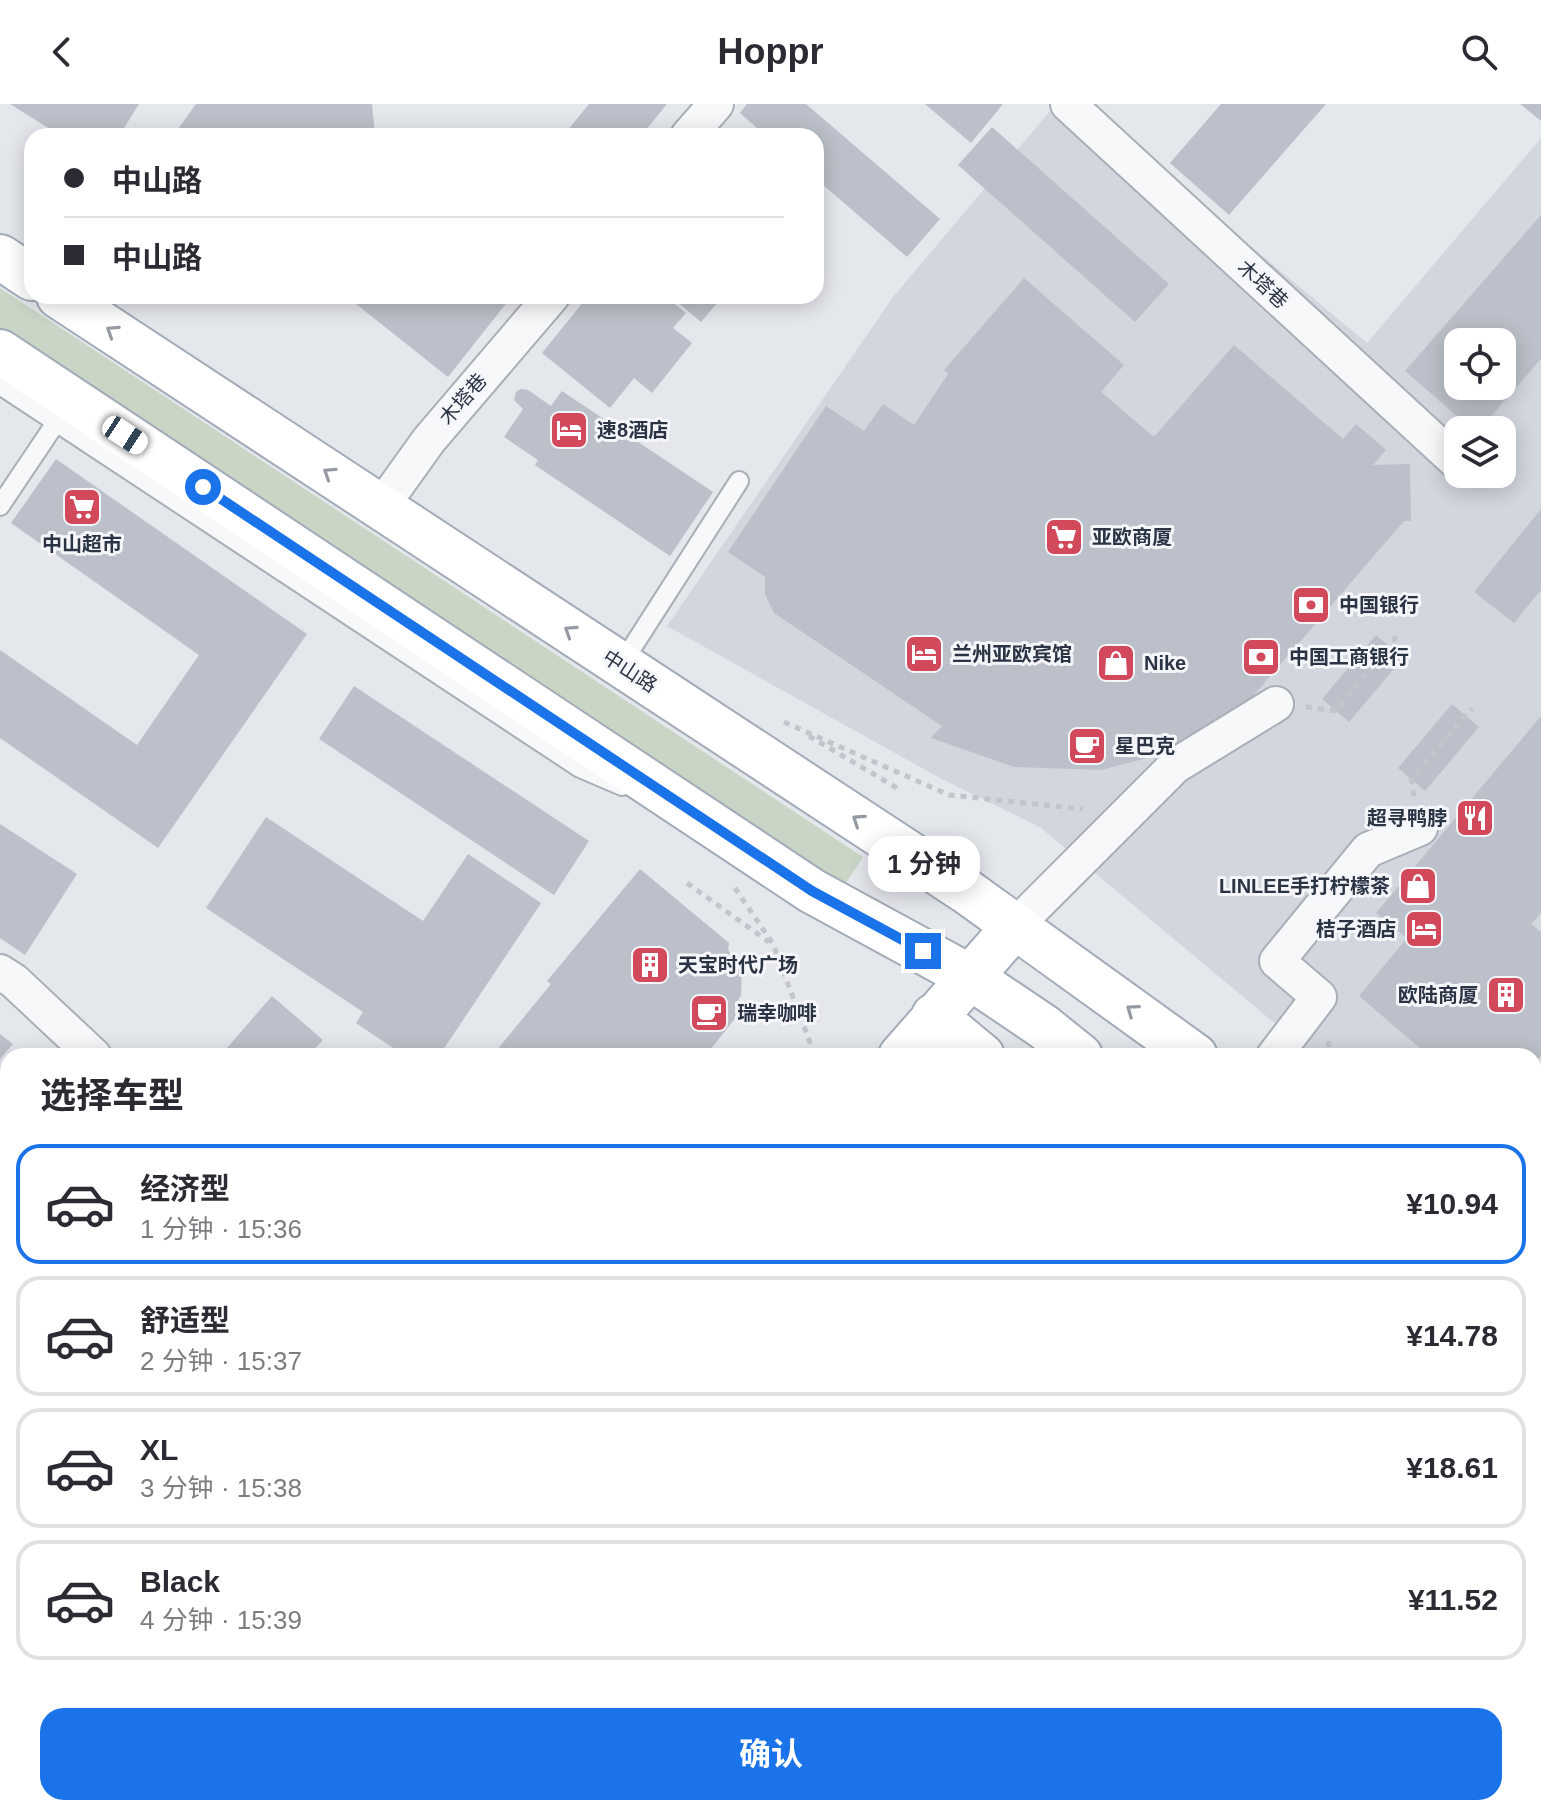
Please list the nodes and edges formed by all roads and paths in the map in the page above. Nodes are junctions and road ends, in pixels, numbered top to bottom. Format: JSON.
{"nodes":[{"id":1,"x":716,"y":104,"type":"edge"},
{"id":2,"x":1068,"y":104,"type":"edge"},
{"id":3,"x":695,"y":128,"type":"edge"},
{"id":4,"x":0,"y":257,"type":"edge"},
{"id":5,"x":24,"y":273,"type":"edge"},
{"id":6,"x":71,"y":304,"type":"edge"},
{"id":7,"x":545,"y":304,"type":"edge"},
{"id":8,"x":0,"y":352,"type":"edge"},
{"id":9,"x":0,"y":385,"type":"edge"},
{"id":10,"x":64,"y":411,"type":"junction"},
{"id":11,"x":1444,"y":450,"type":"edge"},
{"id":12,"x":739,"y":481,"type":"dead end"},
{"id":13,"x":0,"y":506,"type":"edge"},
{"id":14,"x":381,"y":507,"type":"junction"},
{"id":15,"x":1397,"y":636,"type":"dead end"},
{"id":16,"x":621,"y":665,"type":"junction"},
{"id":17,"x":1276,"y":704,"type":"dead end"},
{"id":18,"x":1472,"y":708,"type":"dead end"},
{"id":19,"x":1336,"y":711,"type":"dead end"},
{"id":20,"x":1411,"y":779,"type":"dead end"},
{"id":21,"x":897,"y":788,"type":"dead end"},
{"id":22,"x":1141,"y":800,"type":"junction"},
{"id":23,"x":1420,"y":828,"type":"dead end"},
{"id":24,"x":687,"y":883,"type":"dead end"},
{"id":25,"x":735,"y":887,"type":"dead end"},
{"id":26,"x":1016,"y":925,"type":"junction"},
{"id":27,"x":773,"y":944,"type":"junction"},
{"id":28,"x":0,"y":972,"type":"edge"},
{"id":29,"x":970,"y":977,"type":"junction"},
{"id":30,"x":934,"y":1016,"type":"junction"},
{"id":31,"x":1046,"y":1042,"type":"edge"},
{"id":32,"x":85,"y":1048,"type":"edge"},
{"id":33,"x":812,"y":1048,"type":"edge"},
{"id":34,"x":908,"y":1048,"type":"edge"},
{"id":35,"x":972,"y":1048,"type":"edge"},
{"id":36,"x":1184,"y":1048,"type":"edge"},
{"id":37,"x":1280,"y":1048,"type":"edge"}],
"edges":[{"from":1,"to":3,"type":"street"},
{"from":2,"to":11,"type":"street","name":"木塔巷"},
{"from":4,"to":5,"type":"main road"},
{"from":14,"to":6,"type":"main road","name":"中山路","one_way":true},
{"from":7,"to":14,"type":"street","name":"木塔巷"},
{"from":8,"to":10,"type":"main road"},
{"from":9,"to":10,"type":"lane"},
{"from":10,"to":13,"type":"lane"},
{"from":10,"to":29,"type":"main road"},
{"from":12,"to":16,"type":"lane"},
{"from":16,"to":14,"type":"main road","name":"中山路","one_way":true},
{"from":15,"to":19,"type":"path"},
{"from":26,"to":16,"type":"main road","name":"中山路","one_way":true},
{"from":17,"to":22,"type":"street"},
{"from":18,"to":20,"type":"path"},
{"from":21,"to":22,"type":"path"},
{"from":22,"to":26,"type":"street"},
{"from":23,"to":37,"type":"street"},
{"from":24,"to":27,"type":"path"},
{"from":25,"to":27,"type":"path"},
{"from":26,"to":29,"type":"main road"},
{"from":26,"to":31,"type":"main road"},
{"from":36,"to":26,"type":"main road","name":"中山路","one_way":true},
{"from":27,"to":33,"type":"path"},
{"from":28,"to":32,"type":"street"},
{"from":29,"to":30,"type":"main road"},
{"from":29,"to":31,"type":"main road"},
{"from":30,"to":34,"type":"main road"},
{"from":30,"to":35,"type":"main road"}]}
